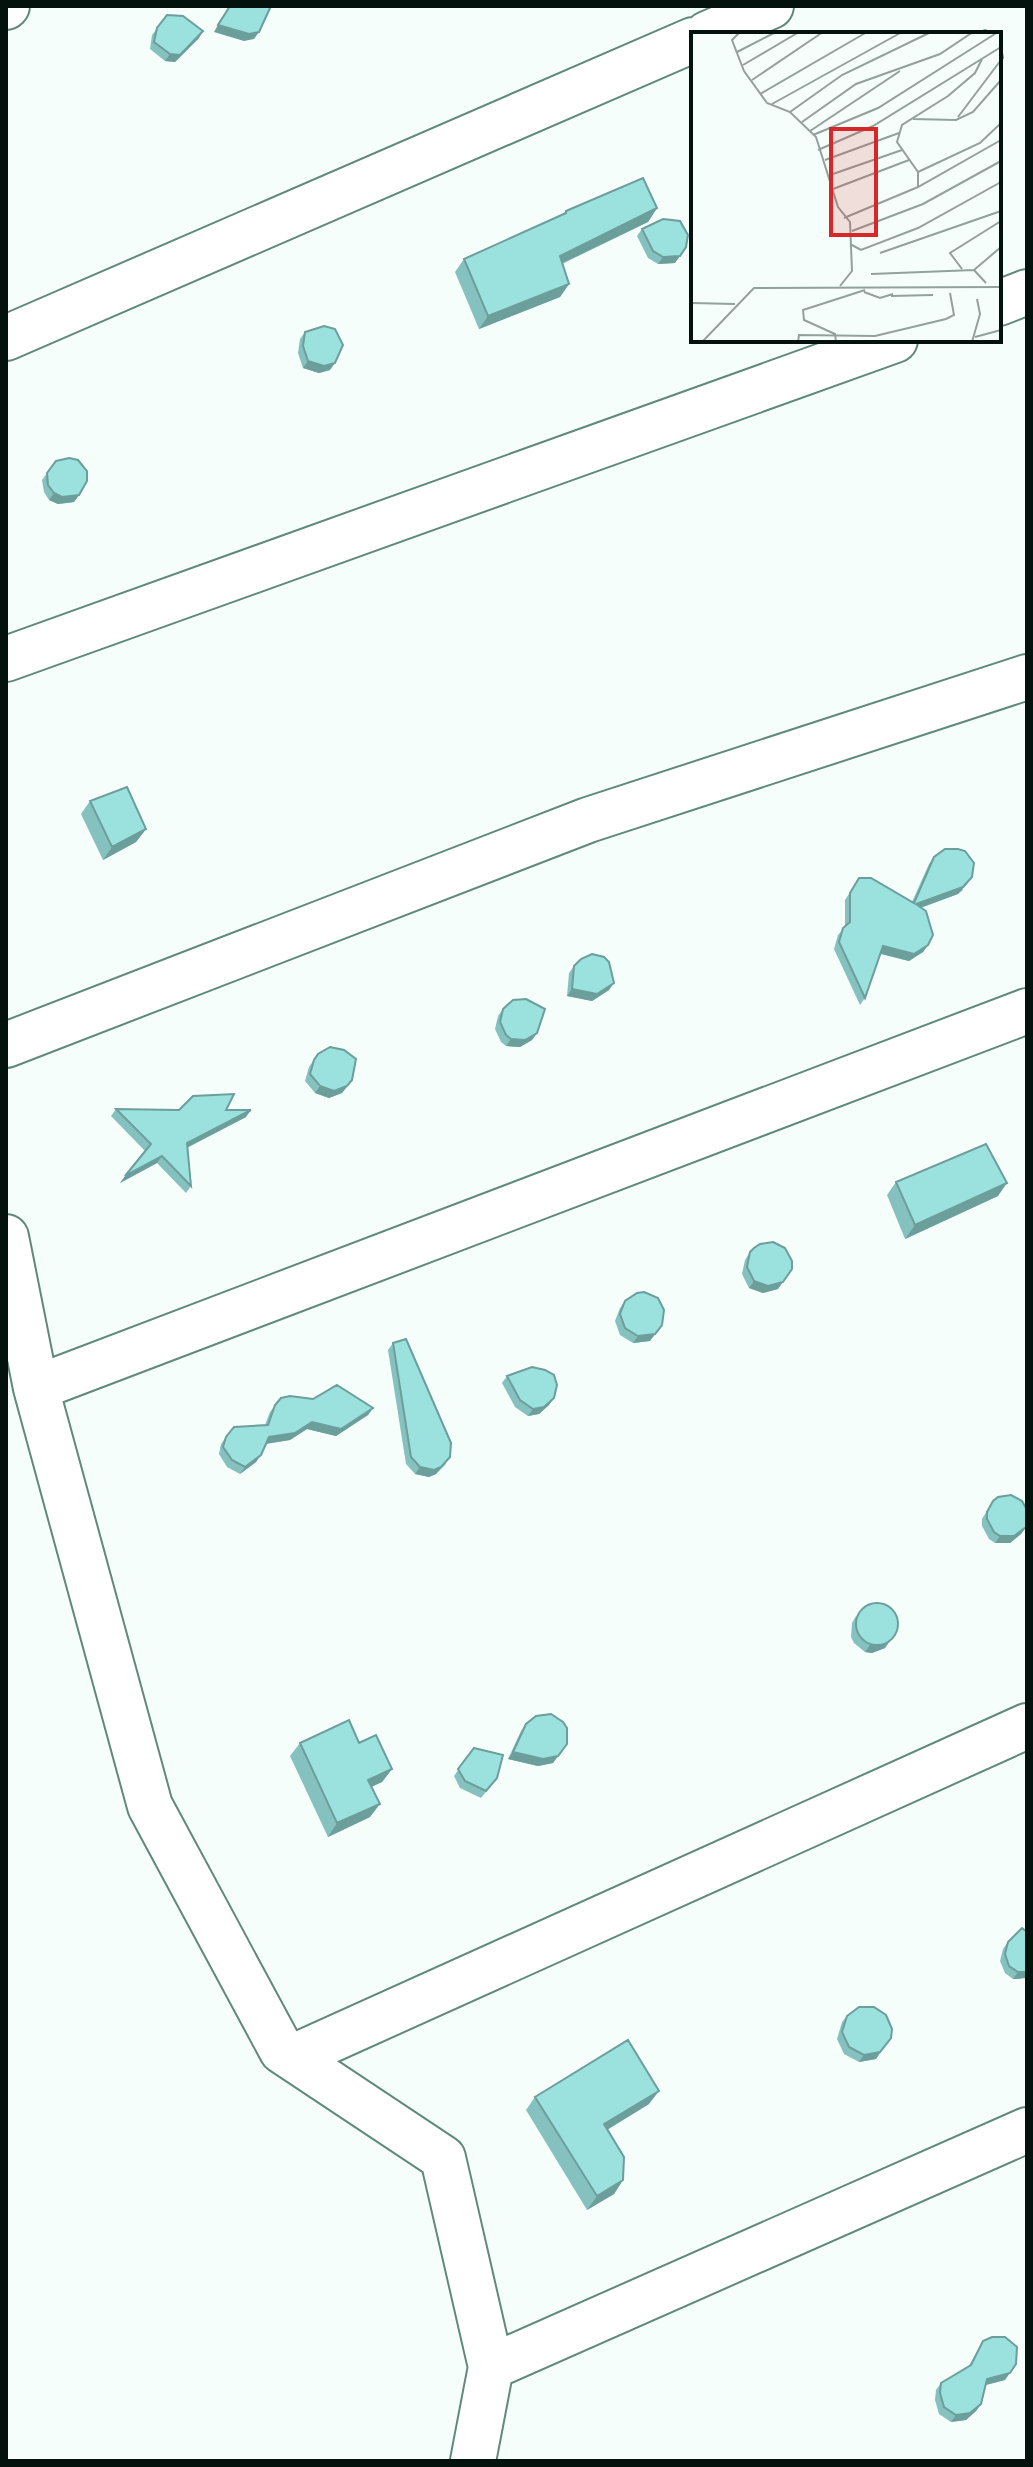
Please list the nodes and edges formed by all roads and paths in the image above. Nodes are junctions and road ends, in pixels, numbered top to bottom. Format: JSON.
{"nodes":[{"id":1,"x":771,"y":6,"type":"edge"},
{"id":2,"x":712,"y":32,"type":"edge"},
{"id":3,"x":691,"y":41,"type":"edge"},
{"id":4,"x":1027,"y":292,"type":"edge"},
{"id":5,"x":1001,"y":302,"type":"edge"},
{"id":6,"x":6,"y":338,"type":"edge"},
{"id":7,"x":889,"y":342,"type":"edge"},
{"id":8,"x":6,"y":659,"type":"edge"},
{"id":9,"x":1027,"y":677,"type":"edge"},
{"id":10,"x":1027,"y":1011,"type":"edge"},
{"id":11,"x":6,"y":1045,"type":"edge"},
{"id":12,"x":6,"y":1237,"type":"edge"},
{"id":13,"x":36,"y":1388,"type":"junction"},
{"id":14,"x":1027,"y":1726,"type":"edge"},
{"id":15,"x":293,"y":2057,"type":"junction"},
{"id":16,"x":1027,"y":2130,"type":"edge"},
{"id":17,"x":491,"y":2367,"type":"junction"},
{"id":18,"x":473,"y":2461,"type":"edge"}],
"edges":[{"from":1,"to":2,"type":"street"},
{"from":3,"to":6,"type":"street"},
{"from":4,"to":5,"type":"street"},
{"from":7,"to":8,"type":"street"},
{"from":9,"to":11,"type":"street"},
{"from":10,"to":13,"type":"street"},
{"from":12,"to":13,"type":"street"},
{"from":13,"to":15,"type":"street"},
{"from":14,"to":15,"type":"street"},
{"from":15,"to":17,"type":"street"},
{"from":16,"to":17,"type":"street"},
{"from":17,"to":18,"type":"street"}]}
